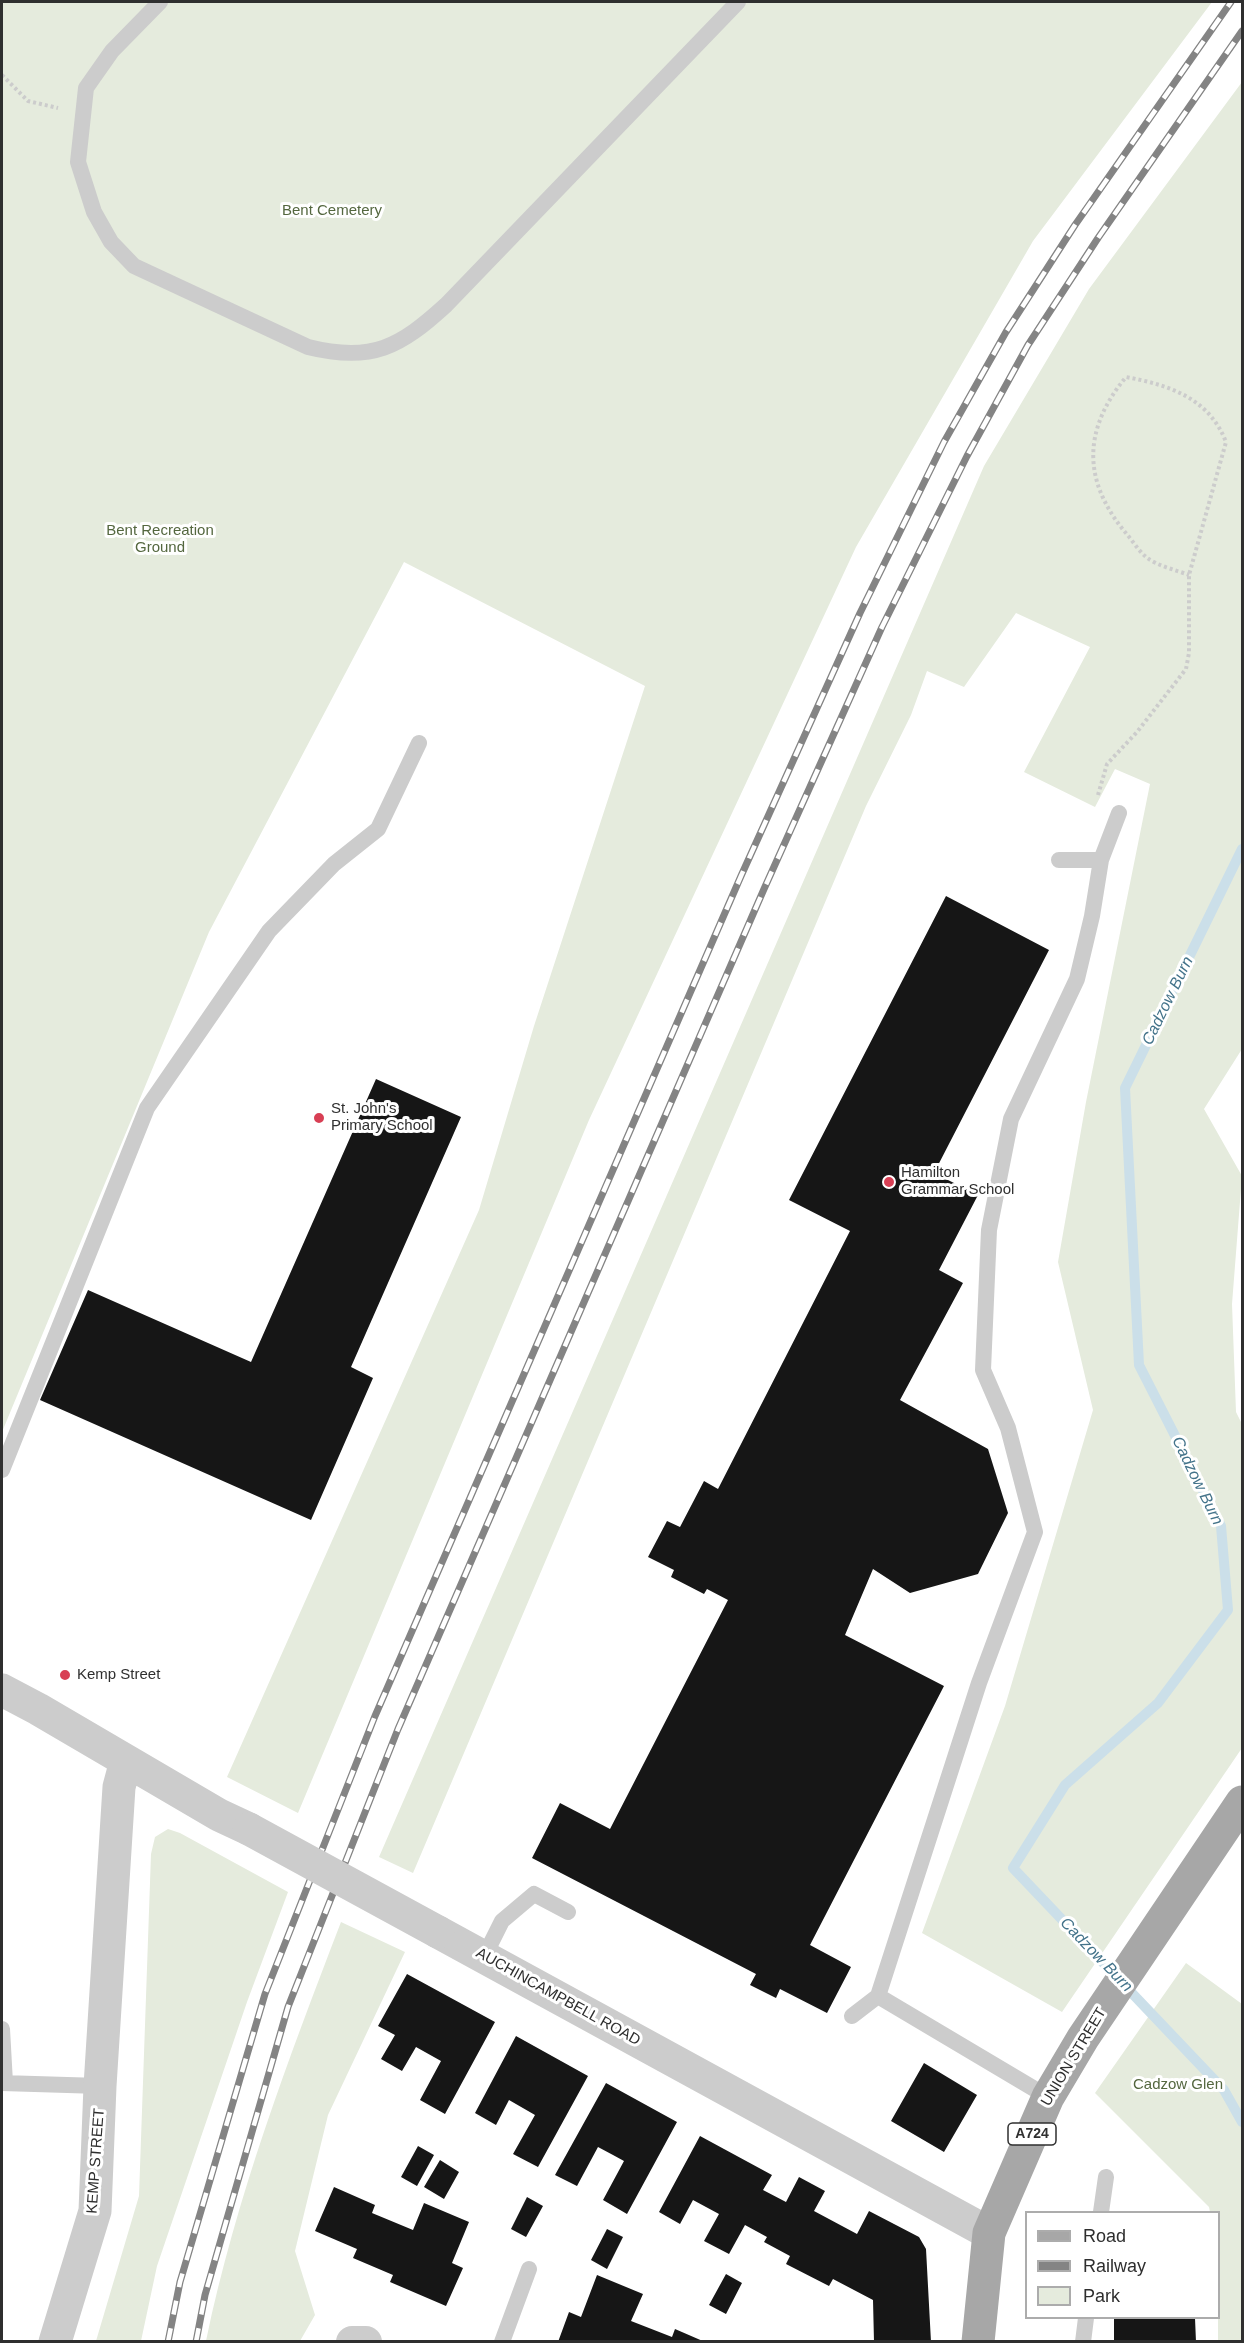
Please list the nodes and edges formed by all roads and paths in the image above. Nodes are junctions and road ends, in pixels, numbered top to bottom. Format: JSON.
{"nodes":[{"id":1,"x":160,"y":2,"type":"edge"},
{"id":2,"x":738,"y":2,"type":"edge"},
{"id":3,"x":2,"y":75,"type":"edge"},
{"id":4,"x":82,"y":114,"type":"junction"},
{"id":5,"x":1189,"y":575,"type":"junction"},
{"id":6,"x":419,"y":743,"type":"dead end"},
{"id":7,"x":1119,"y":813,"type":"joint"},
{"id":8,"x":1059,"y":860,"type":"dead end"},
{"id":9,"x":1101,"y":860,"type":"junction"},
{"id":10,"x":2,"y":1470,"type":"edge"},
{"id":11,"x":2,"y":1690,"type":"edge"},
{"id":12,"x":126,"y":1761,"type":"junction"},
{"id":13,"x":1242,"y":1802,"type":"edge"},
{"id":14,"x":568,"y":1912,"type":"dead end"},
{"id":15,"x":484,"y":1957,"type":"junction"},
{"id":16,"x":878,"y":1996,"type":"junction"},
{"id":17,"x":852,"y":2016,"type":"dead end"},
{"id":18,"x":2,"y":2029,"type":"edge"},
{"id":19,"x":3,"y":2083,"type":"edge"},
{"id":20,"x":100,"y":2086,"type":"junction"},
{"id":21,"x":1048,"y":2097,"type":"junction"},
{"id":22,"x":1106,"y":2177,"type":"dead end"},
{"id":23,"x":1101,"y":2211,"type":"edge"},
{"id":24,"x":989,"y":2233,"type":"junction"},
{"id":25,"x":529,"y":2269,"type":"dead end"},
{"id":26,"x":1086,"y":2319,"type":"edge"},
{"id":27,"x":55,"y":2342,"type":"edge"},
{"id":28,"x":352,"y":2342,"type":"edge"},
{"id":29,"x":366,"y":2342,"type":"edge"},
{"id":30,"x":502,"y":2342,"type":"edge"},
{"id":31,"x":978,"y":2342,"type":"edge"},
{"id":32,"x":1083,"y":2342,"type":"edge"}],
"edges":[{"from":1,"to":4,"type":"lane"},
{"from":2,"to":4,"type":"lane"},
{"from":3,"to":4,"type":"path"},
{"from":5,"to":5,"type":"path"},
{"from":5,"to":7,"type":"path"},
{"from":6,"to":10,"type":"lane"},
{"from":7,"to":9,"type":"lane"},
{"from":8,"to":9,"type":"lane"},
{"from":9,"to":16,"type":"lane"},
{"from":11,"to":12,"type":"street","name":"AUCHINCAMPBELL ROAD"},
{"from":12,"to":15,"type":"street","name":"AUCHINCAMPBELL ROAD","bridge":true},
{"from":12,"to":20,"type":"street","name":"KEMP STREET"},
{"from":13,"to":21,"type":"main road","name":"UNION STREET","number":"A724"},
{"from":14,"to":15,"type":"lane"},
{"from":15,"to":24,"type":"street","name":"AUCHINCAMPBELL ROAD"},
{"from":16,"to":17,"type":"lane"},
{"from":16,"to":21,"type":"lane"},
{"from":18,"to":19,"type":"lane"},
{"from":19,"to":20,"type":"lane"},
{"from":20,"to":27,"type":"street","name":"KEMP STREET"},
{"from":21,"to":24,"type":"main road","name":"UNION STREET","number":"A724"},
{"from":22,"to":23,"type":"lane"},
{"from":24,"to":31,"type":"main road","name":"UNION STREET","number":"A724"},
{"from":25,"to":30,"type":"lane"},
{"from":26,"to":32,"type":"lane"},
{"from":28,"to":29,"type":"street"}]}
